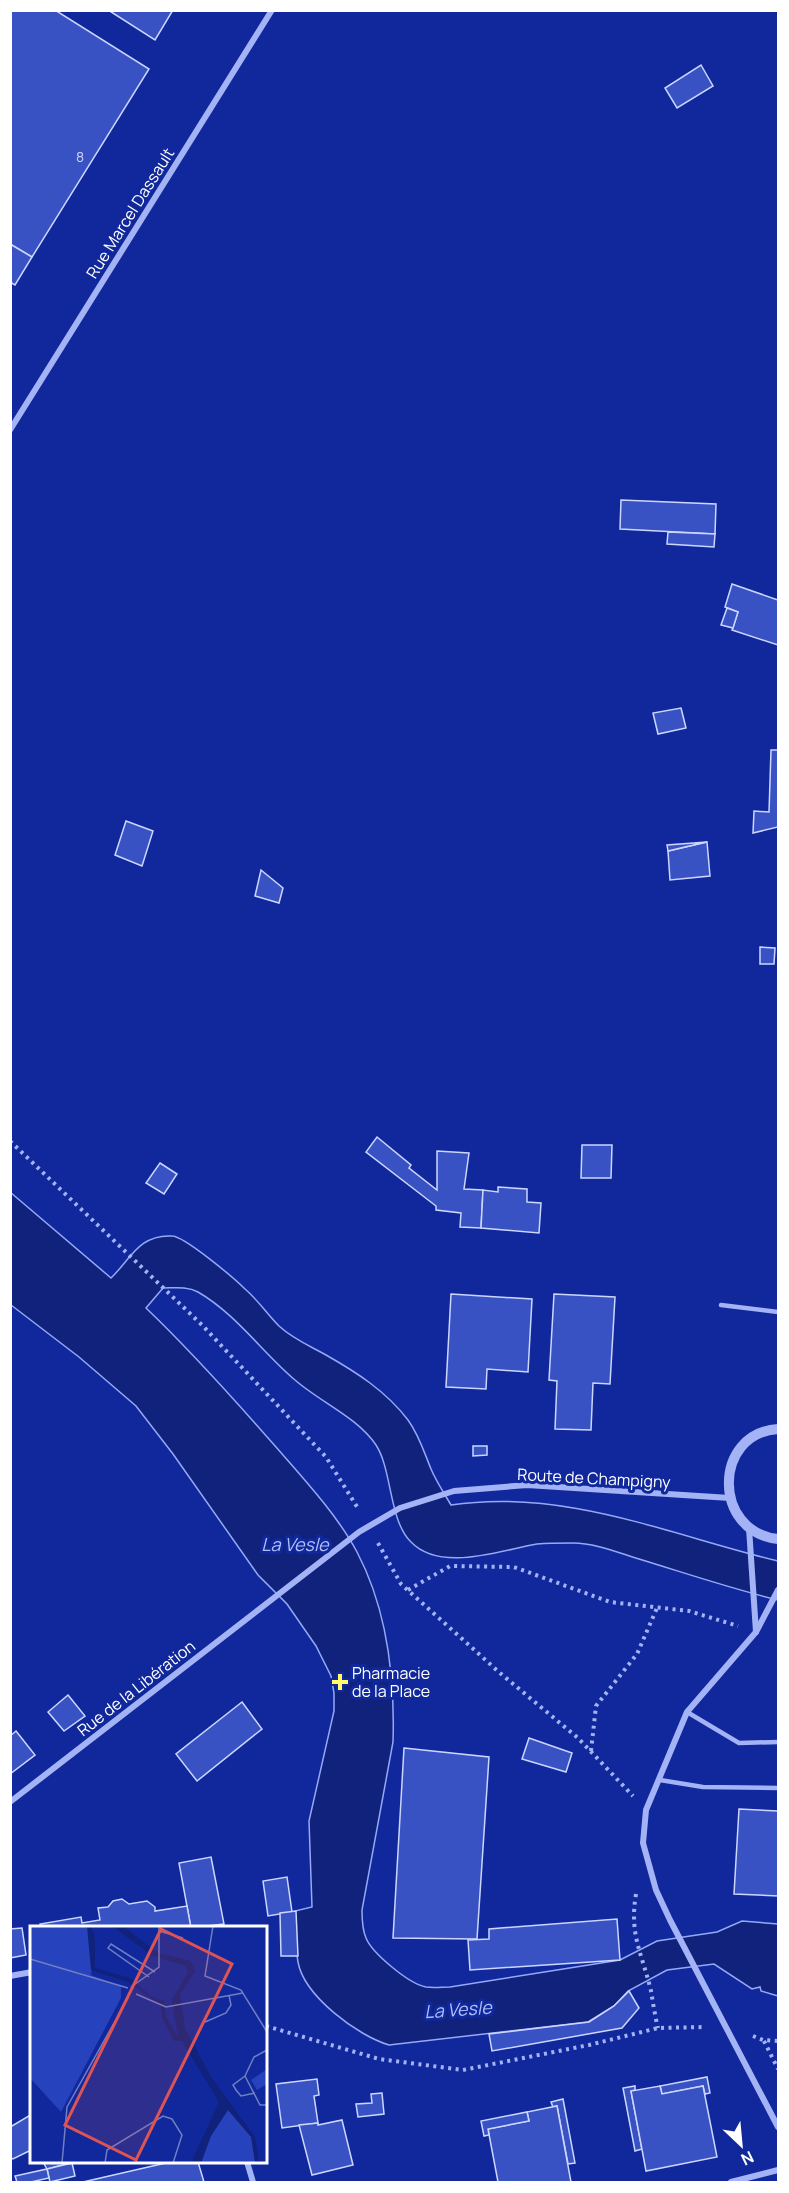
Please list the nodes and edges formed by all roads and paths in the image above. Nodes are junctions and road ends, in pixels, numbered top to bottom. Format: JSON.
{"nodes":[{"id":1,"x":272,"y":10,"type":"edge"},
{"id":2,"x":10,"y":430,"type":"edge"},
{"id":3,"x":10,"y":1142,"type":"edge"},
{"id":4,"x":721,"y":1305,"type":"dead end"},
{"id":5,"x":778,"y":1312,"type":"edge"},
{"id":6,"x":778,"y":1429,"type":"edge"},
{"id":7,"x":730,"y":1498,"type":"junction"},
{"id":8,"x":369,"y":1526,"type":"junction"},
{"id":9,"x":749,"y":1527,"type":"junction"},
{"id":10,"x":358,"y":1532,"type":"joint"},
{"id":11,"x":778,"y":1539,"type":"edge"},
{"id":12,"x":408,"y":1590,"type":"junction"},
{"id":13,"x":778,"y":1590,"type":"edge"},
{"id":14,"x":657,"y":1608,"type":"junction"},
{"id":15,"x":756,"y":1632,"type":"junction"},
{"id":16,"x":687,"y":1712,"type":"junction"},
{"id":17,"x":778,"y":1742,"type":"edge"},
{"id":18,"x":591,"y":1752,"type":"junction"},
{"id":19,"x":660,"y":1780,"type":"junction"},
{"id":20,"x":778,"y":1788,"type":"edge"},
{"id":21,"x":10,"y":1802,"type":"edge"},
{"id":22,"x":646,"y":1810,"type":"junction"},
{"id":23,"x":636,"y":1946,"type":"dead end"},
{"id":24,"x":30,"y":1972,"type":"edge"},
{"id":25,"x":10,"y":1976,"type":"edge"},
{"id":26,"x":267,"y":2026,"type":"edge"},
{"id":27,"x":726,"y":2026,"type":"junction"},
{"id":28,"x":658,"y":2028,"type":"junction"},
{"id":29,"x":778,"y":2041,"type":"edge"},
{"id":30,"x":778,"y":2069,"type":"edge"},
{"id":31,"x":778,"y":2127,"type":"edge"},
{"id":32,"x":247,"y":2163,"type":"edge"},
{"id":33,"x":778,"y":2170,"type":"edge"},
{"id":34,"x":253,"y":2182,"type":"edge"},
{"id":35,"x":731,"y":2182,"type":"edge"}],
"edges":[{"from":1,"to":2,"type":"street","name":"Rue Marcel Dassault"},
{"from":3,"to":8,"type":"path"},
{"from":4,"to":5,"type":"lane"},
{"from":6,"to":7,"type":"street"},
{"from":7,"to":8,"type":"street","name":"Route de Champigny"},
{"from":7,"to":9,"type":"street"},
{"from":8,"to":10,"type":"street","name":"Route de Champigny"},
{"from":8,"to":12,"type":"path"},
{"from":9,"to":11,"type":"street"},
{"from":9,"to":15,"type":"street"},
{"from":10,"to":21,"type":"street","name":"Rue de la Libération"},
{"from":12,"to":14,"type":"path"},
{"from":12,"to":18,"type":"path"},
{"from":13,"to":15,"type":"street"},
{"from":14,"to":15,"type":"path"},
{"from":14,"to":18,"type":"path"},
{"from":15,"to":16,"type":"street"},
{"from":16,"to":17,"type":"lane"},
{"from":16,"to":19,"type":"street"},
{"from":18,"to":22,"type":"path"},
{"from":19,"to":20,"type":"lane"},
{"from":19,"to":22,"type":"street"},
{"from":22,"to":27,"type":"street"},
{"from":23,"to":28,"type":"path"},
{"from":24,"to":25,"type":"street"},
{"from":26,"to":28,"type":"path"},
{"from":27,"to":28,"type":"path"},
{"from":27,"to":31,"type":"street"},
{"from":29,"to":30,"type":"path"},
{"from":32,"to":34,"type":"street"},
{"from":33,"to":35,"type":"street"}]}
